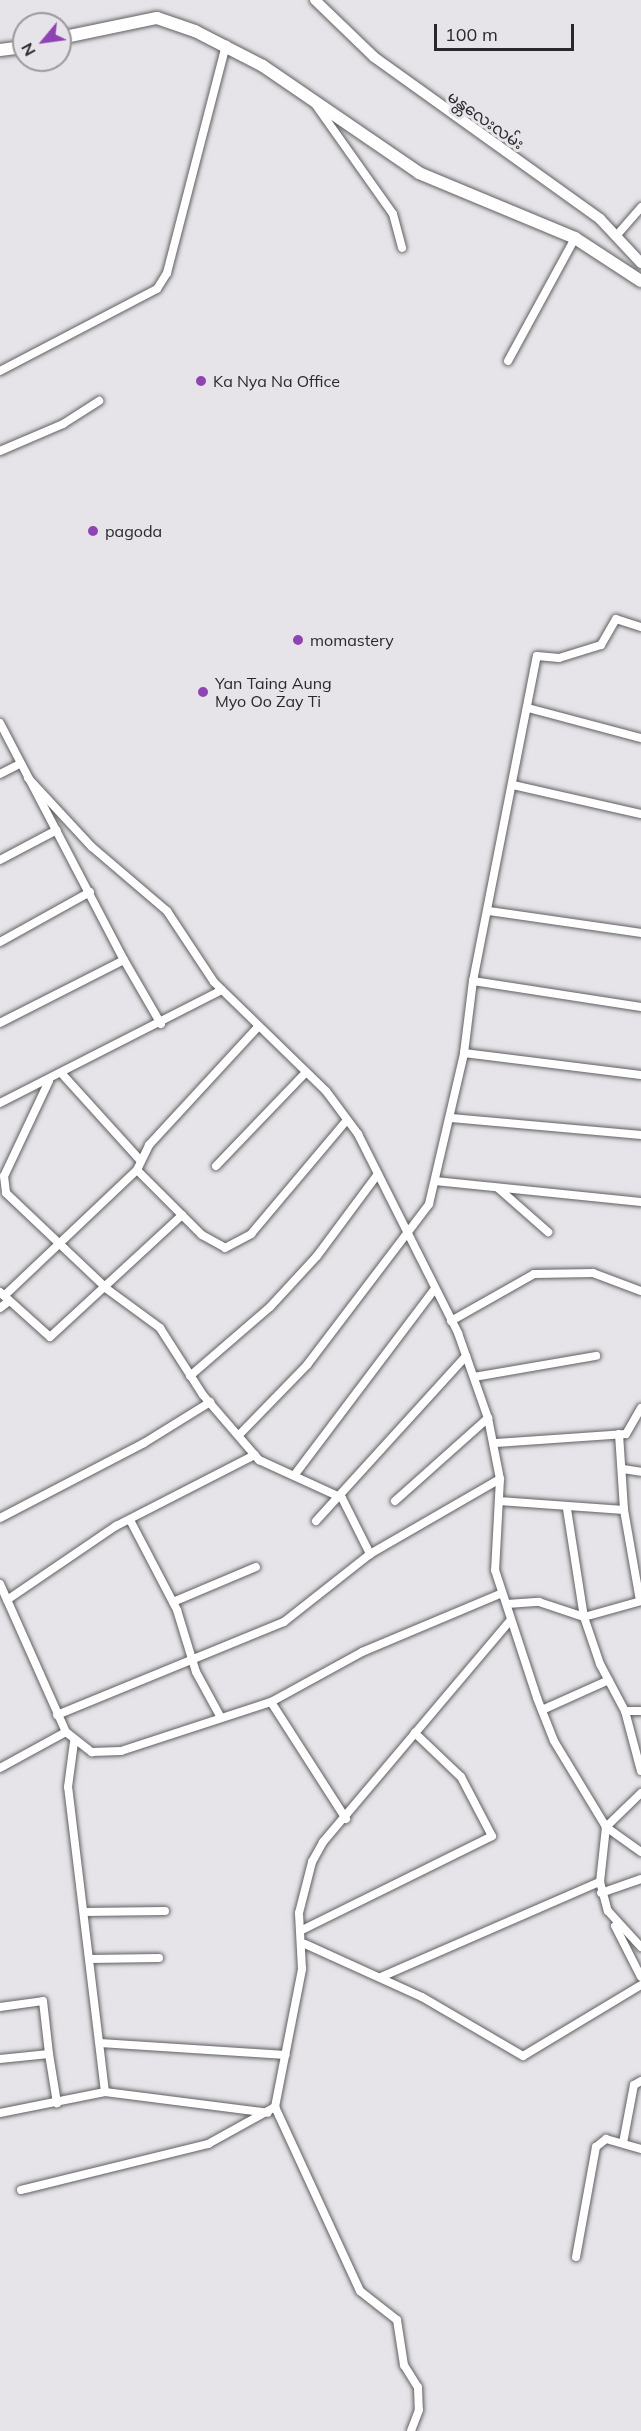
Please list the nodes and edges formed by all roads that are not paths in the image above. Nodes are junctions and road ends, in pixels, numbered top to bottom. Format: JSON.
{"nodes":[{"id":1,"x":315,"y":0,"type":"edge"},
{"id":2,"x":72,"y":36,"type":"edge"},
{"id":3,"x":226,"y":45,"type":"junction"},
{"id":4,"x":311,"y":97,"type":"junction"},
{"id":5,"x":641,"y":207,"type":"edge"},
{"id":6,"x":617,"y":235,"type":"junction"},
{"id":7,"x":575,"y":238,"type":"junction"},
{"id":8,"x":402,"y":248,"type":"dead end"},
{"id":9,"x":641,"y":263,"type":"edge"},
{"id":10,"x":641,"y":281,"type":"edge"},
{"id":11,"x":508,"y":361,"type":"dead end"},
{"id":12,"x":0,"y":371,"type":"edge"},
{"id":13,"x":99,"y":401,"type":"dead end"},
{"id":14,"x":0,"y":451,"type":"edge"},
{"id":15,"x":641,"y":627,"type":"edge"},
{"id":16,"x":528,"y":708,"type":"junction"},
{"id":17,"x":0,"y":723,"type":"edge"},
{"id":18,"x":641,"y":738,"type":"edge"},
{"id":19,"x":20,"y":764,"type":"junction"},
{"id":20,"x":0,"y":774,"type":"edge"},
{"id":21,"x":28,"y":778,"type":"junction"},
{"id":22,"x":513,"y":785,"type":"junction"},
{"id":23,"x":641,"y":814,"type":"edge"},
{"id":24,"x":57,"y":830,"type":"junction"},
{"id":25,"x":0,"y":860,"type":"edge"},
{"id":26,"x":90,"y":892,"type":"junction"},
{"id":27,"x":489,"y":911,"type":"junction"},
{"id":28,"x":641,"y":933,"type":"edge"},
{"id":29,"x":0,"y":942,"type":"edge"},
{"id":30,"x":124,"y":960,"type":"junction"},
{"id":31,"x":473,"y":981,"type":"junction"},
{"id":32,"x":222,"y":990,"type":"junction"},
{"id":33,"x":641,"y":1006,"type":"edge"},
{"id":34,"x":0,"y":1023,"type":"edge"},
{"id":35,"x":161,"y":1024,"type":"junction"},
{"id":36,"x":258,"y":1027,"type":"junction"},
{"id":37,"x":465,"y":1053,"type":"junction"},
{"id":38,"x":306,"y":1072,"type":"junction"},
{"id":39,"x":63,"y":1075,"type":"junction"},
{"id":40,"x":641,"y":1075,"type":"edge"},
{"id":41,"x":49,"y":1081,"type":"junction"},
{"id":42,"x":0,"y":1102,"type":"edge"},
{"id":43,"x":451,"y":1118,"type":"junction"},
{"id":44,"x":348,"y":1120,"type":"junction"},
{"id":45,"x":641,"y":1135,"type":"edge"},
{"id":46,"x":140,"y":1160,"type":"junction"},
{"id":47,"x":216,"y":1166,"type":"dead end"},
{"id":48,"x":137,"y":1170,"type":"junction"},
{"id":49,"x":378,"y":1174,"type":"junction"},
{"id":50,"x":435,"y":1181,"type":"junction"},
{"id":51,"x":2,"y":1186,"type":"edge"},
{"id":52,"x":497,"y":1187,"type":"junction"},
{"id":53,"x":641,"y":1202,"type":"edge"},
{"id":54,"x":182,"y":1215,"type":"junction"},
{"id":55,"x":548,"y":1232,"type":"dead end"},
{"id":56,"x":409,"y":1234,"type":"junction"},
{"id":57,"x":61,"y":1245,"type":"junction"},
{"id":58,"x":107,"y":1289,"type":"junction"},
{"id":59,"x":434,"y":1290,"type":"junction"},
{"id":60,"x":641,"y":1291,"type":"edge"},
{"id":61,"x":4,"y":1296,"type":"edge"},
{"id":62,"x":0,"y":1308,"type":"edge"},
{"id":63,"x":451,"y":1321,"type":"junction"},
{"id":64,"x":466,"y":1356,"type":"junction"},
{"id":65,"x":596,"y":1356,"type":"dead end"},
{"id":66,"x":190,"y":1376,"type":"junction"},
{"id":67,"x":474,"y":1377,"type":"junction"},
{"id":68,"x":210,"y":1402,"type":"junction"},
{"id":69,"x":641,"y":1408,"type":"edge"},
{"id":70,"x":488,"y":1418,"type":"junction"},
{"id":71,"x":620,"y":1434,"type":"junction"},
{"id":72,"x":239,"y":1435,"type":"junction"},
{"id":73,"x":496,"y":1443,"type":"junction"},
{"id":74,"x":255,"y":1455,"type":"junction"},
{"id":75,"x":623,"y":1469,"type":"junction"},
{"id":76,"x":641,"y":1472,"type":"edge"},
{"id":77,"x":296,"y":1473,"type":"junction"},
{"id":78,"x":500,"y":1479,"type":"junction"},
{"id":79,"x":342,"y":1498,"type":"junction"},
{"id":80,"x":395,"y":1501,"type":"dead end"},
{"id":81,"x":499,"y":1501,"type":"junction"},
{"id":82,"x":567,"y":1509,"type":"junction"},
{"id":83,"x":624,"y":1510,"type":"junction"},
{"id":84,"x":0,"y":1518,"type":"edge"},
{"id":85,"x":130,"y":1520,"type":"junction"},
{"id":86,"x":316,"y":1521,"type":"dead end"},
{"id":87,"x":370,"y":1554,"type":"junction"},
{"id":88,"x":256,"y":1567,"type":"dead end"},
{"id":89,"x":0,"y":1584,"type":"edge"},
{"id":90,"x":500,"y":1594,"type":"junction"},
{"id":91,"x":7,"y":1600,"type":"junction"},
{"id":92,"x":641,"y":1601,"type":"edge"},
{"id":93,"x":173,"y":1602,"type":"junction"},
{"id":94,"x":507,"y":1604,"type":"junction"},
{"id":95,"x":584,"y":1617,"type":"junction"},
{"id":96,"x":510,"y":1621,"type":"junction"},
{"id":97,"x":192,"y":1661,"type":"junction"},
{"id":98,"x":609,"y":1680,"type":"junction"},
{"id":99,"x":271,"y":1702,"type":"junction"},
{"id":100,"x":542,"y":1710,"type":"junction"},
{"id":101,"x":641,"y":1711,"type":"edge"},
{"id":102,"x":625,"y":1712,"type":"junction"},
{"id":103,"x":57,"y":1715,"type":"junction"},
{"id":104,"x":220,"y":1716,"type":"junction"},
{"id":105,"x":66,"y":1732,"type":"junction"},
{"id":106,"x":416,"y":1733,"type":"junction"},
{"id":107,"x":74,"y":1742,"type":"junction"},
{"id":108,"x":0,"y":1768,"type":"edge"},
{"id":109,"x":641,"y":1771,"type":"edge"},
{"id":110,"x":641,"y":1793,"type":"edge"},
{"id":111,"x":346,"y":1819,"type":"junction"},
{"id":112,"x":606,"y":1827,"type":"junction"},
{"id":113,"x":641,"y":1852,"type":"edge"},
{"id":114,"x":641,"y":1880,"type":"edge"},
{"id":115,"x":600,"y":1882,"type":"junction"},
{"id":116,"x":601,"y":1893,"type":"junction"},
{"id":117,"x":165,"y":1911,"type":"dead end"},
{"id":118,"x":608,"y":1911,"type":"junction"},
{"id":119,"x":84,"y":1912,"type":"junction"},
{"id":120,"x":302,"y":1930,"type":"junction"},
{"id":121,"x":305,"y":1944,"type":"junction"},
{"id":122,"x":641,"y":1947,"type":"edge"},
{"id":123,"x":159,"y":1958,"type":"dead end"},
{"id":124,"x":90,"y":1959,"type":"junction"},
{"id":125,"x":381,"y":1977,"type":"junction"},
{"id":126,"x":641,"y":1977,"type":"edge"},
{"id":127,"x":641,"y":1985,"type":"edge"},
{"id":128,"x":0,"y":2007,"type":"edge"},
{"id":129,"x":100,"y":2043,"type":"junction"},
{"id":130,"x":49,"y":2054,"type":"junction"},
{"id":131,"x":286,"y":2055,"type":"junction"},
{"id":132,"x":0,"y":2059,"type":"edge"},
{"id":133,"x":641,"y":2081,"type":"edge"},
{"id":134,"x":105,"y":2091,"type":"junction"},
{"id":135,"x":57,"y":2103,"type":"junction"},
{"id":136,"x":275,"y":2107,"type":"junction"},
{"id":137,"x":0,"y":2113,"type":"edge"},
{"id":138,"x":268,"y":2114,"type":"junction"},
{"id":139,"x":623,"y":2143,"type":"junction"},
{"id":140,"x":641,"y":2149,"type":"edge"},
{"id":141,"x":21,"y":2190,"type":"dead end"},
{"id":142,"x":576,"y":2257,"type":"dead end"},
{"id":143,"x":411,"y":2431,"type":"edge"}],
"edges":[{"from":1,"to":6,"type":"main road","name":"မန္တလေးလမ်း"},
{"from":2,"to":3,"type":"main road"},
{"from":3,"to":4,"type":"main road"},
{"from":3,"to":12,"type":"street"},
{"from":4,"to":7,"type":"main road"},
{"from":4,"to":8,"type":"street"},
{"from":5,"to":6,"type":"street"},
{"from":6,"to":9,"type":"main road","name":"မန္တလေးလမ်း"},
{"from":7,"to":10,"type":"main road"},
{"from":7,"to":11,"type":"street"},
{"from":13,"to":14,"type":"street"},
{"from":15,"to":16,"type":"street"},
{"from":16,"to":18,"type":"street"},
{"from":16,"to":22,"type":"street"},
{"from":17,"to":19,"type":"street"},
{"from":19,"to":20,"type":"street"},
{"from":19,"to":21,"type":"street"},
{"from":21,"to":24,"type":"street"},
{"from":21,"to":32,"type":"street"},
{"from":22,"to":23,"type":"street"},
{"from":22,"to":27,"type":"street"},
{"from":24,"to":25,"type":"street"},
{"from":24,"to":26,"type":"street"},
{"from":26,"to":29,"type":"street"},
{"from":26,"to":30,"type":"street"},
{"from":27,"to":28,"type":"street"},
{"from":27,"to":31,"type":"street"},
{"from":30,"to":34,"type":"street"},
{"from":30,"to":35,"type":"street"},
{"from":31,"to":33,"type":"street"},
{"from":31,"to":37,"type":"street"},
{"from":32,"to":35,"type":"street"},
{"from":32,"to":36,"type":"street"},
{"from":35,"to":39,"type":"street"},
{"from":36,"to":38,"type":"street"},
{"from":36,"to":46,"type":"street"},
{"from":37,"to":40,"type":"street"},
{"from":37,"to":43,"type":"street"},
{"from":38,"to":44,"type":"street"},
{"from":38,"to":47,"type":"street"},
{"from":39,"to":41,"type":"street"},
{"from":39,"to":46,"type":"street"},
{"from":41,"to":42,"type":"street"},
{"from":41,"to":51,"type":"street"},
{"from":43,"to":45,"type":"street"},
{"from":43,"to":50,"type":"street"},
{"from":44,"to":49,"type":"street"},
{"from":44,"to":54,"type":"street"},
{"from":46,"to":48,"type":"street"},
{"from":48,"to":54,"type":"street"},
{"from":48,"to":57,"type":"street"},
{"from":49,"to":56,"type":"street"},
{"from":49,"to":66,"type":"street"},
{"from":50,"to":52,"type":"street"},
{"from":50,"to":56,"type":"street"},
{"from":51,"to":57,"type":"street"},
{"from":52,"to":53,"type":"street"},
{"from":52,"to":55,"type":"street"},
{"from":54,"to":58,"type":"street"},
{"from":56,"to":59,"type":"street"},
{"from":56,"to":72,"type":"street"},
{"from":57,"to":58,"type":"street"},
{"from":57,"to":61,"type":"street"},
{"from":58,"to":61,"type":"street"},
{"from":58,"to":66,"type":"street"},
{"from":59,"to":63,"type":"street"},
{"from":59,"to":77,"type":"street"},
{"from":60,"to":63,"type":"street"},
{"from":61,"to":62,"type":"street"},
{"from":63,"to":64,"type":"street"},
{"from":64,"to":67,"type":"street"},
{"from":64,"to":79,"type":"street"},
{"from":65,"to":67,"type":"street"},
{"from":66,"to":68,"type":"street"},
{"from":67,"to":70,"type":"street"},
{"from":68,"to":72,"type":"street"},
{"from":68,"to":84,"type":"street"},
{"from":69,"to":71,"type":"street"},
{"from":70,"to":73,"type":"street"},
{"from":70,"to":80,"type":"street"},
{"from":71,"to":73,"type":"street"},
{"from":71,"to":75,"type":"street"},
{"from":72,"to":74,"type":"street"},
{"from":73,"to":78,"type":"street"},
{"from":74,"to":77,"type":"street"},
{"from":74,"to":85,"type":"street"},
{"from":75,"to":76,"type":"street"},
{"from":75,"to":83,"type":"street"},
{"from":77,"to":79,"type":"street"},
{"from":78,"to":81,"type":"street"},
{"from":78,"to":87,"type":"street"},
{"from":79,"to":86,"type":"street"},
{"from":79,"to":87,"type":"street"},
{"from":81,"to":82,"type":"street"},
{"from":81,"to":90,"type":"street"},
{"from":82,"to":83,"type":"street"},
{"from":82,"to":95,"type":"street"},
{"from":83,"to":92,"type":"street"},
{"from":85,"to":91,"type":"street"},
{"from":85,"to":93,"type":"street"},
{"from":87,"to":97,"type":"street"},
{"from":88,"to":93,"type":"street"},
{"from":89,"to":91,"type":"street"},
{"from":90,"to":94,"type":"street"},
{"from":90,"to":99,"type":"street"},
{"from":91,"to":103,"type":"street"},
{"from":92,"to":95,"type":"street"},
{"from":93,"to":97,"type":"street"},
{"from":94,"to":95,"type":"street"},
{"from":94,"to":96,"type":"street"},
{"from":95,"to":98,"type":"street"},
{"from":96,"to":100,"type":"street"},
{"from":96,"to":106,"type":"street"},
{"from":97,"to":103,"type":"street"},
{"from":97,"to":104,"type":"street"},
{"from":98,"to":100,"type":"street"},
{"from":98,"to":102,"type":"street"},
{"from":99,"to":104,"type":"street"},
{"from":99,"to":111,"type":"street"},
{"from":100,"to":112,"type":"street"},
{"from":101,"to":102,"type":"street"},
{"from":102,"to":109,"type":"street"},
{"from":103,"to":105,"type":"street"},
{"from":104,"to":107,"type":"street"},
{"from":105,"to":107,"type":"street"},
{"from":105,"to":108,"type":"street"},
{"from":106,"to":111,"type":"street"},
{"from":106,"to":120,"type":"street"},
{"from":107,"to":119,"type":"street"},
{"from":110,"to":112,"type":"street"},
{"from":111,"to":120,"type":"street"},
{"from":112,"to":113,"type":"street"},
{"from":112,"to":115,"type":"street"},
{"from":114,"to":116,"type":"street"},
{"from":115,"to":116,"type":"street"},
{"from":115,"to":125,"type":"street"},
{"from":116,"to":118,"type":"street"},
{"from":117,"to":119,"type":"street"},
{"from":118,"to":122,"type":"street"},
{"from":118,"to":126,"type":"street"},
{"from":119,"to":124,"type":"street"},
{"from":120,"to":121,"type":"street"},
{"from":121,"to":125,"type":"street"},
{"from":121,"to":131,"type":"street"},
{"from":123,"to":124,"type":"street"},
{"from":124,"to":129,"type":"street"},
{"from":125,"to":127,"type":"street"},
{"from":128,"to":130,"type":"street"},
{"from":129,"to":131,"type":"street"},
{"from":129,"to":134,"type":"street"},
{"from":130,"to":132,"type":"street"},
{"from":130,"to":135,"type":"street"},
{"from":131,"to":136,"type":"street"},
{"from":133,"to":139,"type":"street"},
{"from":134,"to":135,"type":"street"},
{"from":134,"to":138,"type":"street"},
{"from":135,"to":137,"type":"street"},
{"from":136,"to":138,"type":"street"},
{"from":136,"to":143,"type":"street"},
{"from":138,"to":141,"type":"street"},
{"from":139,"to":140,"type":"street"},
{"from":139,"to":142,"type":"street"}]}
